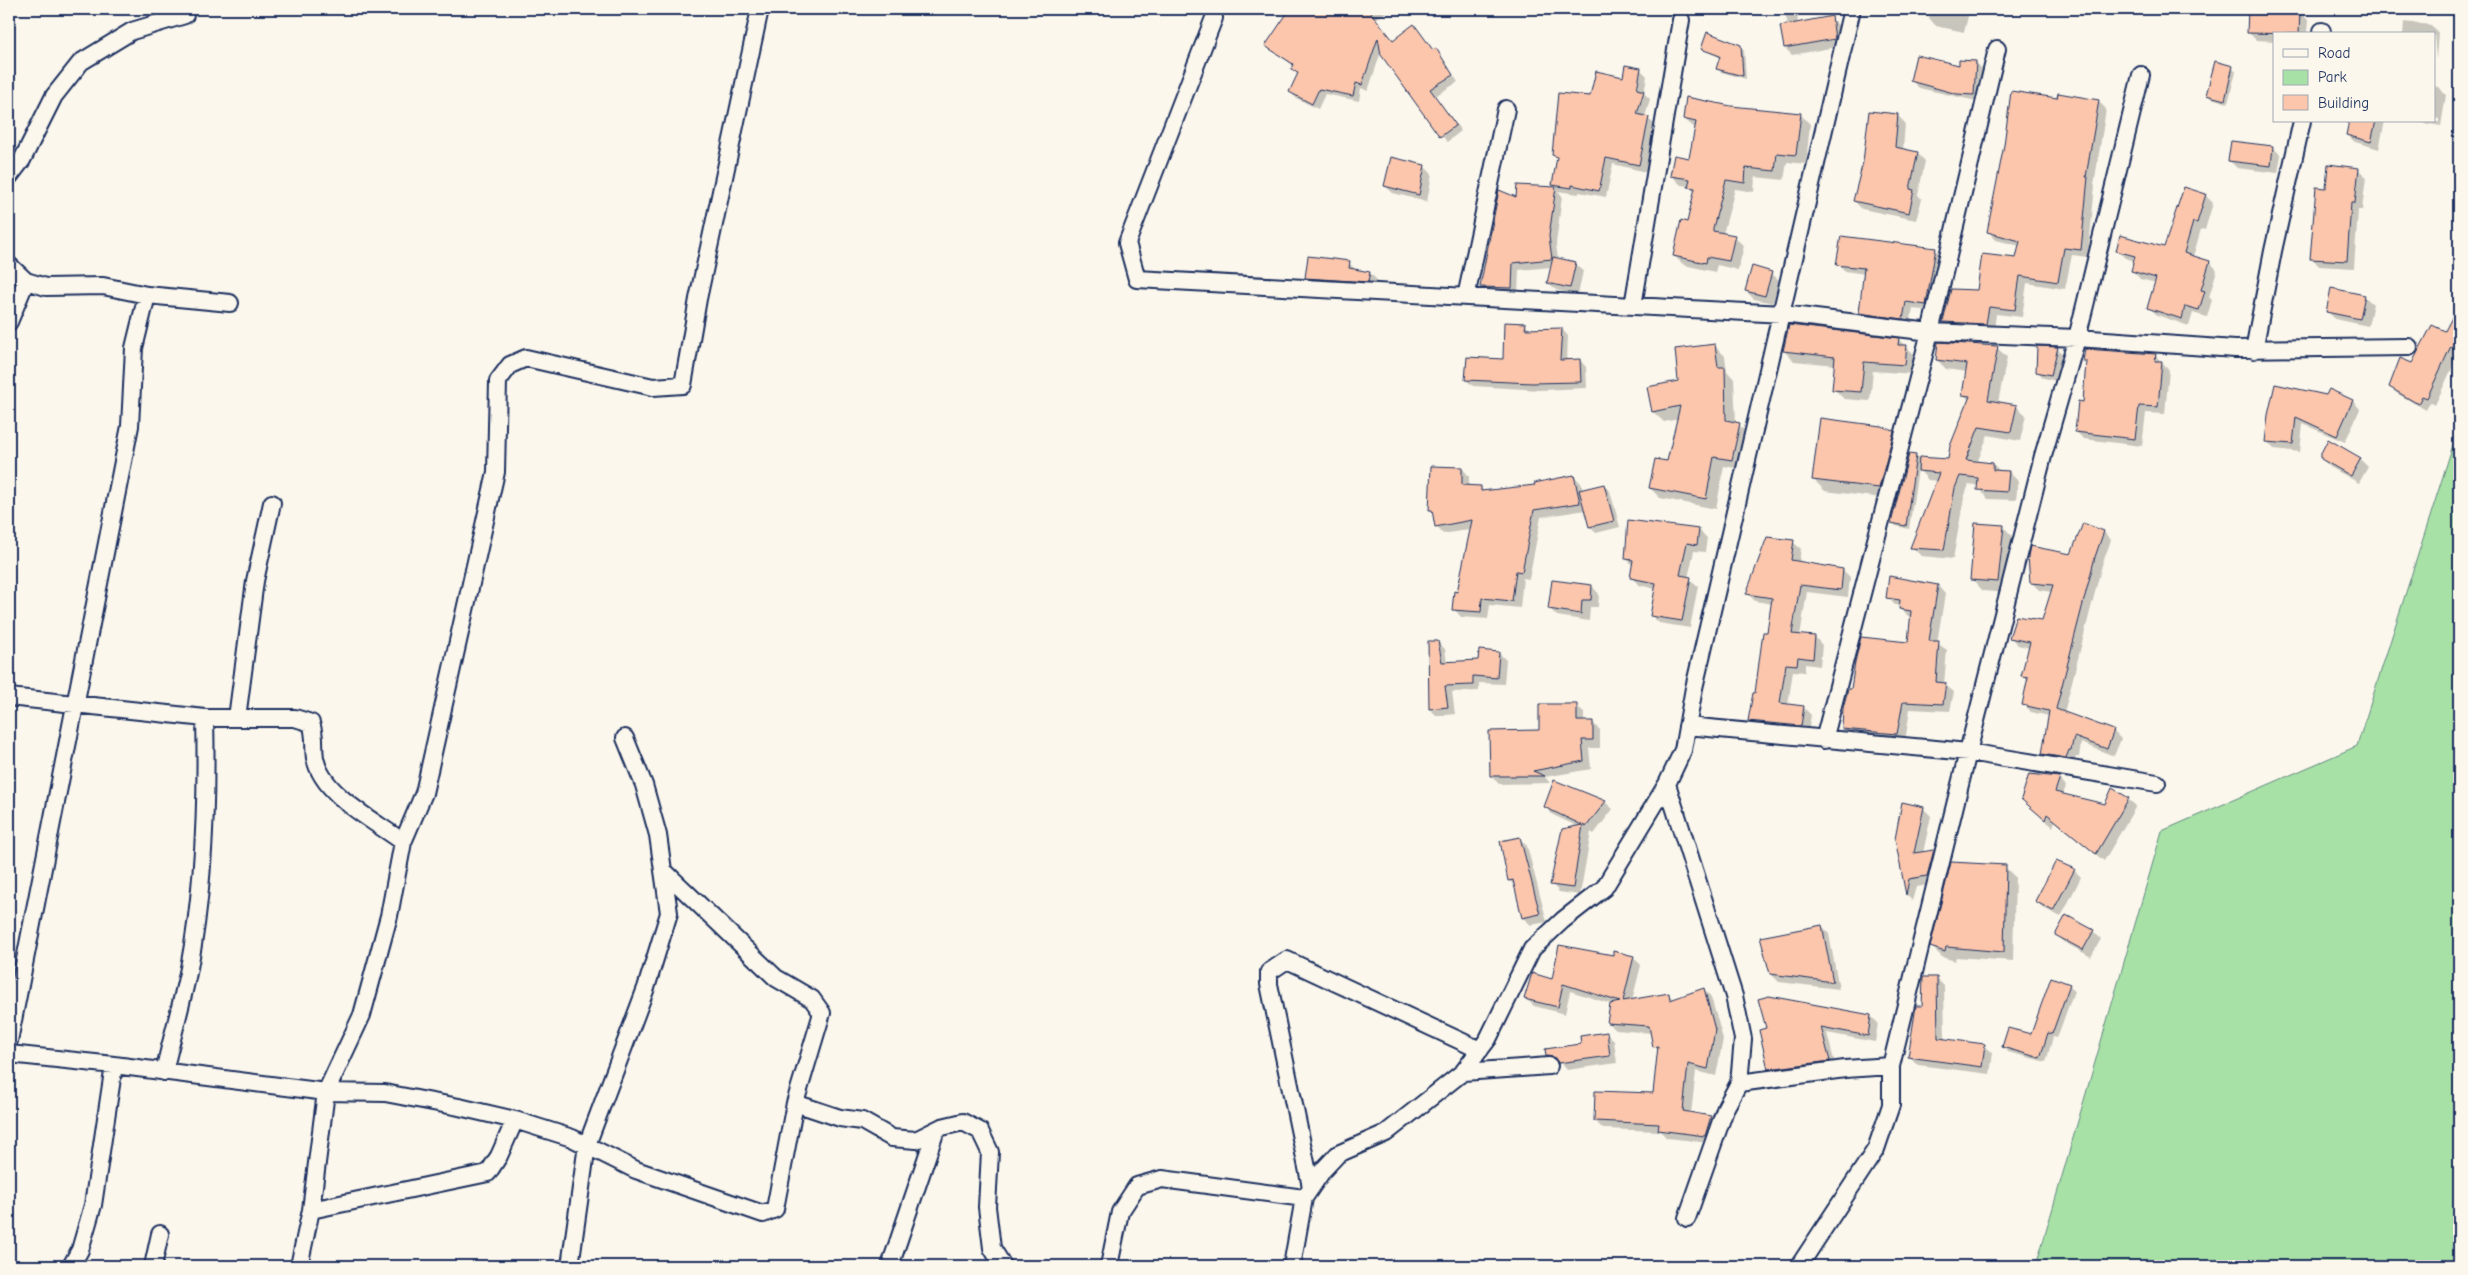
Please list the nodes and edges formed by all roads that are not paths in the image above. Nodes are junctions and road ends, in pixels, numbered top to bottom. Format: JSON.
{"nodes":[{"id":1,"x":760,"y":9,"type":"edge"},
{"id":2,"x":1852,"y":9,"type":"edge"},
{"id":3,"x":185,"y":15,"type":"dead end"},
{"id":4,"x":1214,"y":18,"type":"dead end"},
{"id":5,"x":1681,"y":20,"type":"dead end"},
{"id":6,"x":1997,"y":49,"type":"dead end"},
{"id":7,"x":2141,"y":75,"type":"dead end"},
{"id":8,"x":1506,"y":109,"type":"dead end"},
{"id":9,"x":2302,"y":122,"type":"edge"},
{"id":10,"x":9,"y":177,"type":"edge"},
{"id":11,"x":9,"y":266,"type":"edge"},
{"id":12,"x":26,"y":281,"type":"junction"},
{"id":13,"x":147,"y":295,"type":"junction"},
{"id":14,"x":1466,"y":297,"type":"junction"},
{"id":15,"x":230,"y":303,"type":"dead end"},
{"id":16,"x":1633,"y":306,"type":"junction"},
{"id":17,"x":1783,"y":314,"type":"junction"},
{"id":18,"x":9,"y":322,"type":"edge"},
{"id":19,"x":1930,"y":332,"type":"junction"},
{"id":20,"x":2077,"y":338,"type":"junction"},
{"id":21,"x":2409,"y":347,"type":"dead end"},
{"id":22,"x":2254,"y":350,"type":"junction"},
{"id":23,"x":272,"y":503,"type":"dead end"},
{"id":24,"x":9,"y":696,"type":"edge"},
{"id":25,"x":77,"y":704,"type":"junction"},
{"id":26,"x":205,"y":718,"type":"junction"},
{"id":27,"x":237,"y":718,"type":"junction"},
{"id":28,"x":1687,"y":726,"type":"junction"},
{"id":29,"x":625,"y":738,"type":"dead end"},
{"id":30,"x":1824,"y":740,"type":"junction"},
{"id":31,"x":1968,"y":752,"type":"junction"},
{"id":32,"x":2157,"y":783,"type":"dead end"},
{"id":33,"x":1666,"y":784,"type":"junction"},
{"id":34,"x":403,"y":842,"type":"junction"},
{"id":35,"x":663,"y":870,"type":"junction"},
{"id":36,"x":9,"y":1041,"type":"edge"},
{"id":37,"x":1480,"y":1050,"type":"junction"},
{"id":38,"x":9,"y":1054,"type":"edge"},
{"id":39,"x":114,"y":1065,"type":"junction"},
{"id":40,"x":1548,"y":1066,"type":"dead end"},
{"id":41,"x":1891,"y":1066,"type":"junction"},
{"id":42,"x":164,"y":1072,"type":"junction"},
{"id":43,"x":1463,"y":1072,"type":"junction"},
{"id":44,"x":1738,"y":1083,"type":"junction"},
{"id":45,"x":326,"y":1092,"type":"junction"},
{"id":46,"x":795,"y":1103,"type":"junction"},
{"id":47,"x":515,"y":1120,"type":"junction"},
{"id":48,"x":936,"y":1130,"type":"junction"},
{"id":49,"x":587,"y":1145,"type":"junction"},
{"id":50,"x":1308,"y":1192,"type":"junction"},
{"id":51,"x":310,"y":1210,"type":"junction"},
{"id":52,"x":1687,"y":1218,"type":"dead end"},
{"id":53,"x":160,"y":1234,"type":"dead end"},
{"id":54,"x":71,"y":1266,"type":"edge"},
{"id":55,"x":153,"y":1266,"type":"edge"},
{"id":56,"x":299,"y":1266,"type":"edge"},
{"id":57,"x":570,"y":1266,"type":"edge"},
{"id":58,"x":890,"y":1266,"type":"edge"},
{"id":59,"x":1003,"y":1266,"type":"edge"},
{"id":60,"x":1109,"y":1266,"type":"edge"},
{"id":61,"x":1292,"y":1266,"type":"edge"},
{"id":62,"x":1799,"y":1266,"type":"edge"}],
"edges":[{"from":1,"to":34,"type":"street"},
{"from":2,"to":17,"type":"street"},
{"from":3,"to":10,"type":"street"},
{"from":4,"to":14,"type":"street"},
{"from":5,"to":16,"type":"street"},
{"from":6,"to":19,"type":"street"},
{"from":7,"to":20,"type":"street"},
{"from":8,"to":14,"type":"street"},
{"from":9,"to":22,"type":"street"},
{"from":11,"to":12,"type":"street"},
{"from":12,"to":13,"type":"street"},
{"from":12,"to":18,"type":"street"},
{"from":13,"to":15,"type":"street"},
{"from":13,"to":25,"type":"street"},
{"from":14,"to":16,"type":"street"},
{"from":16,"to":17,"type":"street"},
{"from":17,"to":19,"type":"street"},
{"from":17,"to":28,"type":"street"},
{"from":19,"to":20,"type":"street"},
{"from":19,"to":30,"type":"street"},
{"from":20,"to":22,"type":"street"},
{"from":20,"to":31,"type":"street"},
{"from":21,"to":22,"type":"street"},
{"from":23,"to":27,"type":"street"},
{"from":24,"to":25,"type":"street"},
{"from":25,"to":26,"type":"street"},
{"from":25,"to":36,"type":"street"},
{"from":26,"to":27,"type":"street"},
{"from":26,"to":42,"type":"street"},
{"from":27,"to":34,"type":"street"},
{"from":28,"to":30,"type":"street"},
{"from":28,"to":33,"type":"street"},
{"from":29,"to":35,"type":"street"},
{"from":30,"to":31,"type":"street"},
{"from":31,"to":32,"type":"street"},
{"from":31,"to":41,"type":"street"},
{"from":33,"to":37,"type":"street"},
{"from":33,"to":44,"type":"street"},
{"from":34,"to":45,"type":"street"},
{"from":35,"to":46,"type":"street"},
{"from":35,"to":49,"type":"street"},
{"from":37,"to":43,"type":"street"},
{"from":37,"to":50,"type":"street"},
{"from":38,"to":39,"type":"street"},
{"from":39,"to":42,"type":"street"},
{"from":39,"to":54,"type":"street"},
{"from":40,"to":43,"type":"street"},
{"from":41,"to":44,"type":"street"},
{"from":41,"to":62,"type":"street"},
{"from":42,"to":45,"type":"street"},
{"from":43,"to":50,"type":"street"},
{"from":44,"to":52,"type":"street"},
{"from":45,"to":47,"type":"street"},
{"from":45,"to":51,"type":"street"},
{"from":46,"to":48,"type":"street"},
{"from":46,"to":49,"type":"street"},
{"from":47,"to":49,"type":"street"},
{"from":47,"to":51,"type":"street"},
{"from":48,"to":58,"type":"street"},
{"from":48,"to":59,"type":"street"},
{"from":49,"to":57,"type":"street"},
{"from":50,"to":60,"type":"street"},
{"from":50,"to":61,"type":"street"},
{"from":51,"to":56,"type":"street"},
{"from":53,"to":55,"type":"street"}]}
